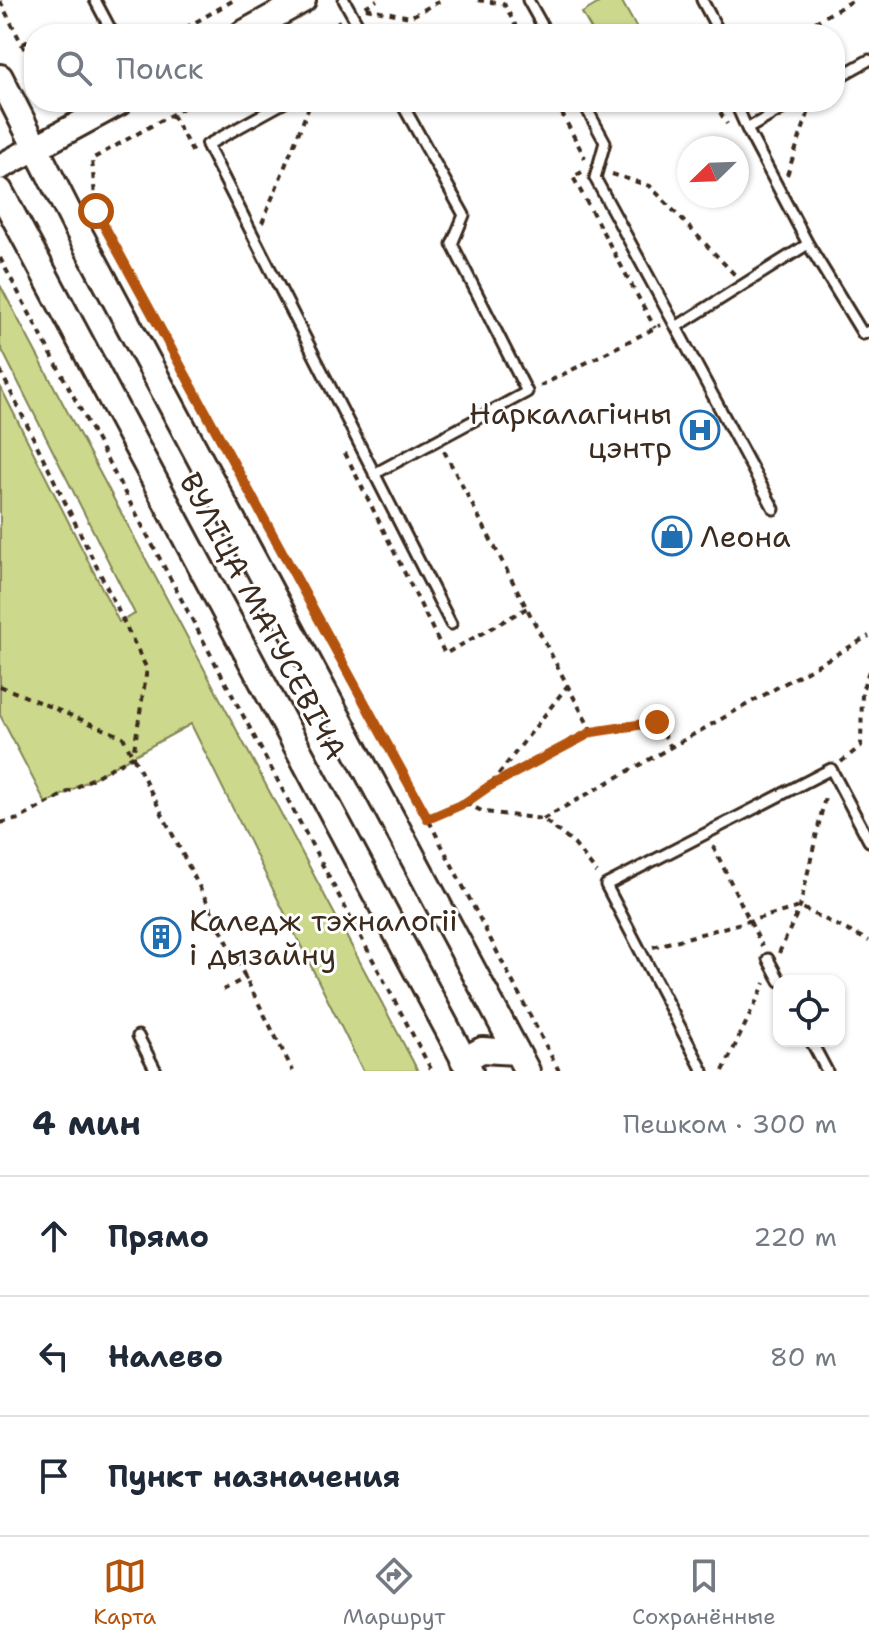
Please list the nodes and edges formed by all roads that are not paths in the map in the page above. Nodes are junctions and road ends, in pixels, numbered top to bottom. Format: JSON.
{"nodes":[{"id":1,"x":95,"y":0,"type":"edge"},
{"id":2,"x":303,"y":0,"type":"edge"},
{"id":3,"x":344,"y":0,"type":"edge"},
{"id":4,"x":528,"y":0,"type":"edge"},
{"id":5,"x":702,"y":0,"type":"edge"},
{"id":6,"x":108,"y":24,"type":"edge"},
{"id":7,"x":260,"y":24,"type":"edge"},
{"id":8,"x":357,"y":24,"type":"edge"},
{"id":9,"x":541,"y":24,"type":"edge"},
{"id":10,"x":715,"y":24,"type":"edge"},
{"id":11,"x":869,"y":60,"type":"edge"},
{"id":12,"x":845,"y":73,"type":"edge"},
{"id":13,"x":0,"y":77,"type":"edge"},
{"id":14,"x":102,"y":112,"type":"edge"},
{"id":15,"x":267,"y":112,"type":"edge"},
{"id":16,"x":407,"y":112,"type":"edge"},
{"id":17,"x":588,"y":112,"type":"edge"},
{"id":18,"x":739,"y":112,"type":"edge"},
{"id":19,"x":777,"y":112,"type":"edge"},
{"id":20,"x":747,"y":129,"type":"junction"},
{"id":21,"x":35,"y":149,"type":"junction"},
{"id":22,"x":0,"y":167,"type":"edge"},
{"id":23,"x":0,"y":191,"type":"edge"},
{"id":24,"x":808,"y":244,"type":"junction"},
{"id":25,"x":674,"y":323,"type":"junction"},
{"id":26,"x":869,"y":331,"type":"edge"},
{"id":27,"x":374,"y":474,"type":"junction"},
{"id":28,"x":774,"y":509,"type":"dead end"},
{"id":29,"x":451,"y":624,"type":"dead end"},
{"id":30,"x":869,"y":841,"type":"edge"},
{"id":31,"x":770,"y":963,"type":"road end"},
{"id":32,"x":777,"y":975,"type":"edge"},
{"id":33,"x":138,"y":1036,"type":"dead end"},
{"id":34,"x":814,"y":1047,"type":"edge"},
{"id":35,"x":522,"y":1062,"type":"edge"},
{"id":36,"x":466,"y":1065,"type":"edge"},
{"id":37,"x":156,"y":1071,"type":"edge"},
{"id":38,"x":703,"y":1071,"type":"edge"},
{"id":39,"x":827,"y":1071,"type":"edge"}],
"edges":[{"from":1,"to":6,"type":"lane"},
{"from":2,"to":7,"type":"main road"},
{"from":3,"to":8,"type":"lane"},
{"from":4,"to":9,"type":"lane"},
{"from":5,"to":10,"type":"lane"},
{"from":11,"to":12,"type":"lane"},
{"from":13,"to":21,"type":"main road","name":"ВУЛІЦА МАТУСЕВІЧА"},
{"from":14,"to":21,"type":"main road"},
{"from":15,"to":27,"type":"lane"},
{"from":16,"to":27,"type":"lane"},
{"from":17,"to":25,"type":"lane"},
{"from":18,"to":20,"type":"lane"},
{"from":19,"to":20,"type":"lane"},
{"from":20,"to":24,"type":"lane"},
{"from":21,"to":22,"type":"main road"},
{"from":21,"to":35,"type":"main road","name":"ВУЛІЦА МАТУСЕВІЧА"},
{"from":23,"to":36,"type":"main road","name":"ВУЛІЦА МАТУСЕВІЧА"},
{"from":24,"to":25,"type":"lane"},
{"from":24,"to":26,"type":"lane"},
{"from":25,"to":28,"type":"lane"},
{"from":27,"to":29,"type":"lane"},
{"from":30,"to":38,"type":"lane"},
{"from":31,"to":32,"type":"lane"},
{"from":33,"to":37,"type":"lane"},
{"from":34,"to":39,"type":"lane"},
{"from":35,"to":36,"type":"main road"}]}
